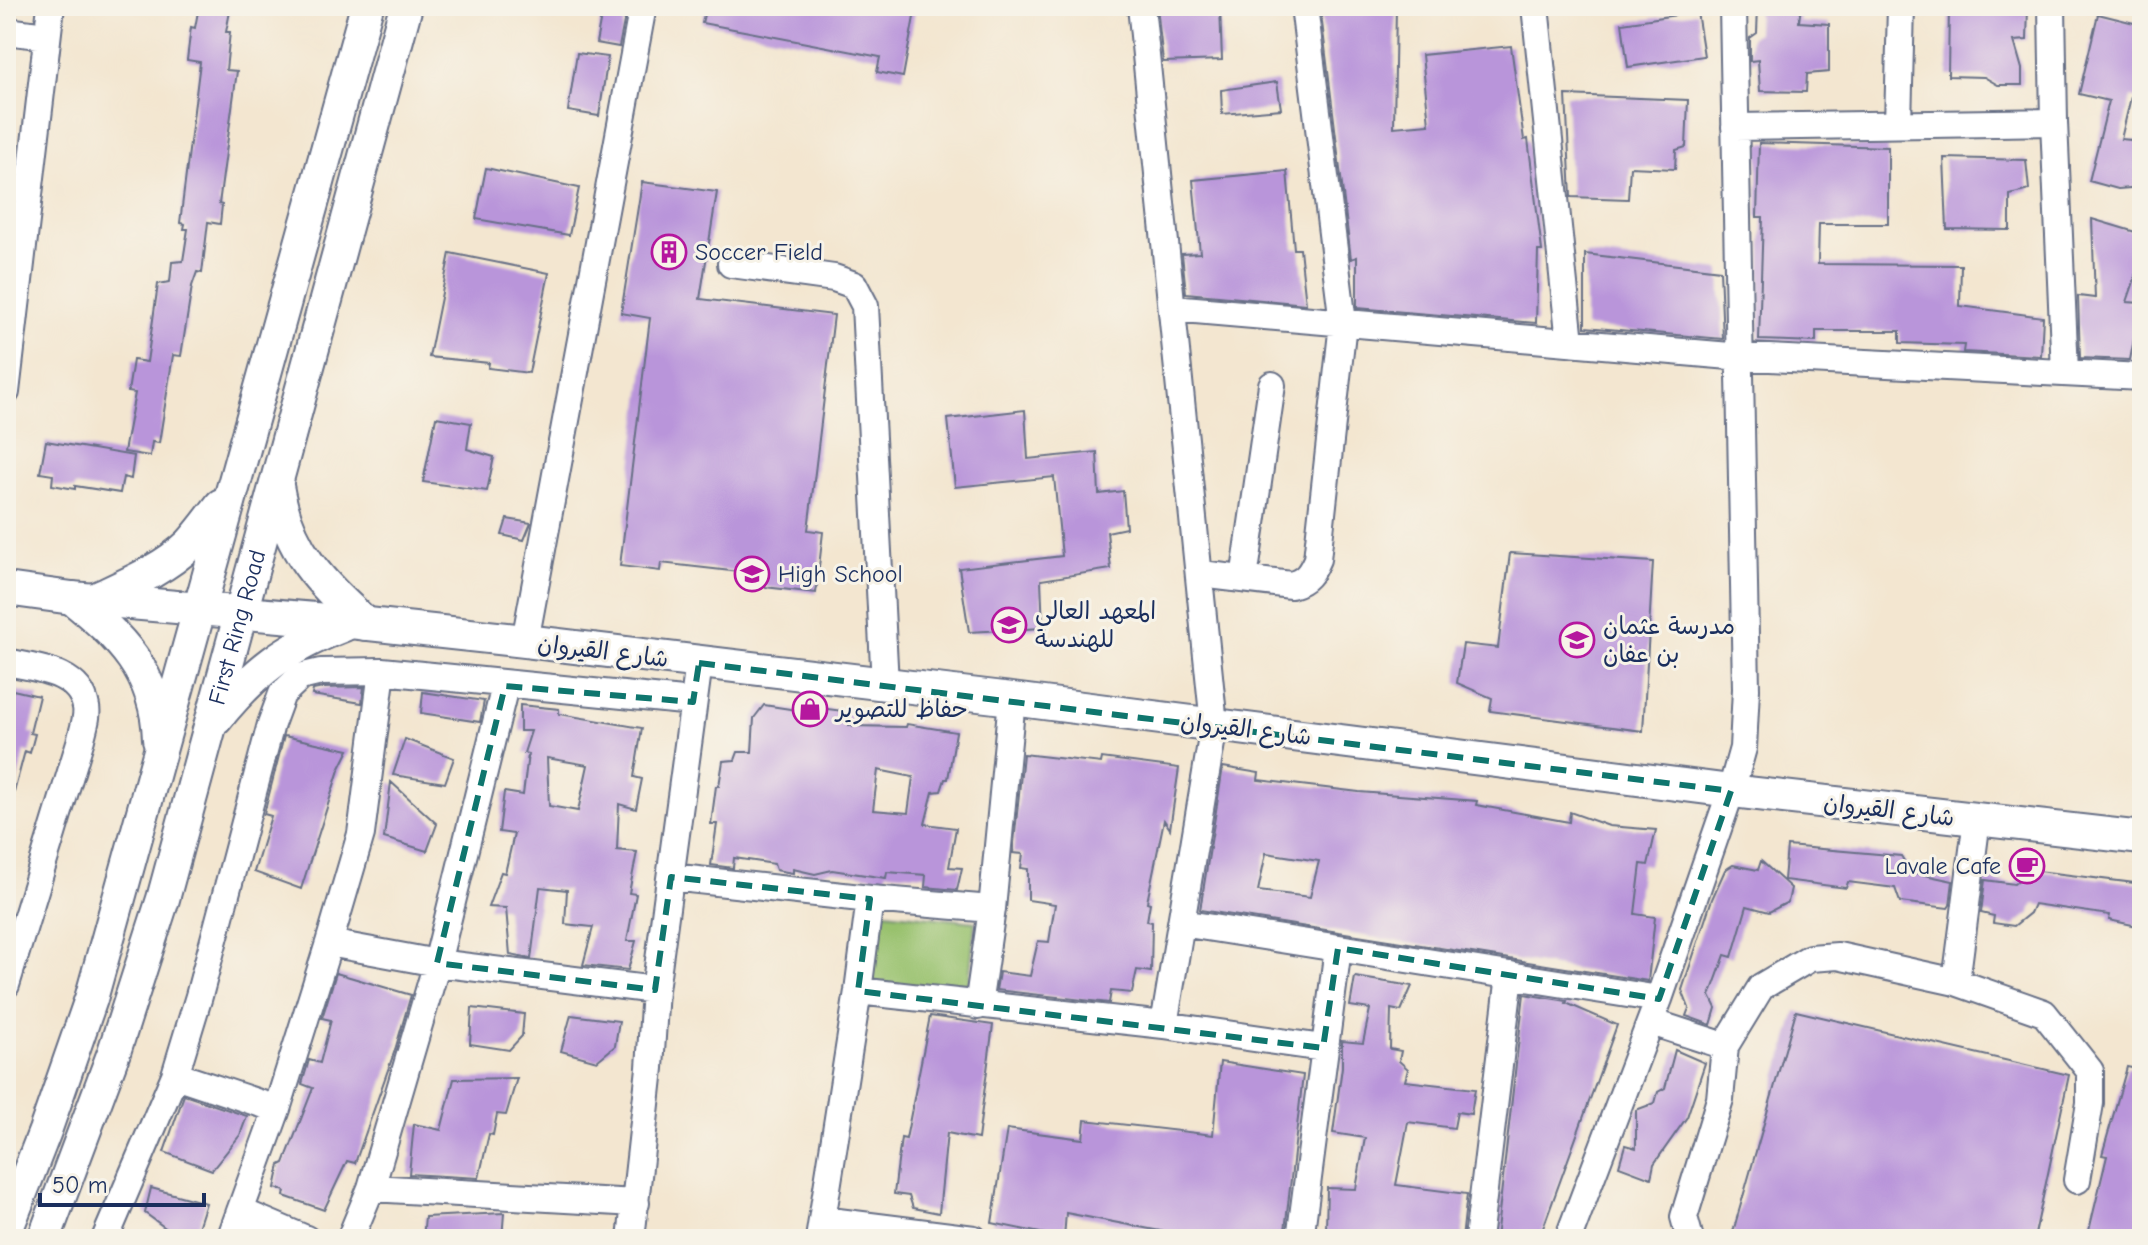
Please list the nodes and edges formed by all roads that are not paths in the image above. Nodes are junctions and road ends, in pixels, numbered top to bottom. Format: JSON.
{"nodes":[{"id":1,"x":51,"y":6,"type":"edge"},
{"id":2,"x":367,"y":6,"type":"edge"},
{"id":3,"x":406,"y":6,"type":"edge"},
{"id":4,"x":643,"y":6,"type":"edge"},
{"id":5,"x":1141,"y":6,"type":"edge"},
{"id":6,"x":1304,"y":6,"type":"edge"},
{"id":7,"x":1535,"y":6,"type":"edge"},
{"id":8,"x":1733,"y":6,"type":"edge"},
{"id":9,"x":1901,"y":6,"type":"edge"},
{"id":10,"x":2052,"y":6,"type":"edge"},
{"id":11,"x":6,"y":31,"type":"edge"},
{"id":12,"x":47,"y":36,"type":"junction"},
{"id":13,"x":2054,"y":122,"type":"junction"},
{"id":14,"x":1898,"y":124,"type":"junction"},
{"id":15,"x":1735,"y":127,"type":"junction"},
{"id":16,"x":17,"y":201,"type":"edge"},
{"id":17,"x":731,"y":264,"type":"dead end"},
{"id":18,"x":1172,"y":308,"type":"junction"},
{"id":19,"x":1343,"y":323,"type":"junction"},
{"id":20,"x":1570,"y":342,"type":"junction"},
{"id":21,"x":1740,"y":357,"type":"junction"},
{"id":22,"x":2065,"y":372,"type":"junction"},
{"id":23,"x":2142,"y":377,"type":"edge"},
{"id":24,"x":1272,"y":385,"type":"dead end"},
{"id":25,"x":6,"y":392,"type":"edge"},
{"id":26,"x":276,"y":480,"type":"junction"},
{"id":27,"x":231,"y":493,"type":"junction"},
{"id":28,"x":1201,"y":574,"type":"junction"},
{"id":29,"x":1244,"y":579,"type":"junction"},
{"id":30,"x":6,"y":589,"type":"edge"},
{"id":31,"x":83,"y":599,"type":"junction"},
{"id":32,"x":198,"y":608,"type":"junction"},
{"id":33,"x":242,"y":613,"type":"junction"},
{"id":34,"x":358,"y":623,"type":"junction"},
{"id":35,"x":525,"y":641,"type":"junction"},
{"id":36,"x":6,"y":662,"type":"edge"},
{"id":37,"x":699,"y":663,"type":"junction"},
{"id":38,"x":382,"y":671,"type":"junction"},
{"id":39,"x":885,"y":684,"type":"junction"},
{"id":40,"x":505,"y":686,"type":"junction"},
{"id":41,"x":1012,"y":699,"type":"junction"},
{"id":42,"x":693,"y":702,"type":"junction"},
{"id":43,"x":1214,"y":725,"type":"junction"},
{"id":44,"x":209,"y":727,"type":"junction"},
{"id":45,"x":159,"y":755,"type":"junction"},
{"id":46,"x":1731,"y":791,"type":"junction"},
{"id":47,"x":1977,"y":819,"type":"junction"},
{"id":48,"x":2142,"y":838,"type":"edge"},
{"id":49,"x":671,"y":877,"type":"junction"},
{"id":50,"x":870,"y":899,"type":"junction"},
{"id":51,"x":992,"y":909,"type":"junction"},
{"id":52,"x":1181,"y":923,"type":"junction"},
{"id":53,"x":329,"y":943,"type":"junction"},
{"id":54,"x":1338,"y":948,"type":"junction"},
{"id":55,"x":437,"y":963,"type":"junction"},
{"id":56,"x":1510,"y":975,"type":"junction"},
{"id":57,"x":1956,"y":982,"type":"junction"},
{"id":58,"x":6,"y":985,"type":"edge"},
{"id":59,"x":655,"y":990,"type":"junction"},
{"id":60,"x":858,"y":991,"type":"junction"},
{"id":61,"x":978,"y":1006,"type":"junction"},
{"id":62,"x":1655,"y":1010,"type":"junction"},
{"id":63,"x":1164,"y":1025,"type":"junction"},
{"id":64,"x":1725,"y":1046,"type":"junction"},
{"id":65,"x":1323,"y":1048,"type":"junction"},
{"id":66,"x":175,"y":1075,"type":"junction"},
{"id":67,"x":277,"y":1109,"type":"junction"},
{"id":68,"x":2077,"y":1180,"type":"dead end"},
{"id":69,"x":371,"y":1188,"type":"junction"},
{"id":70,"x":636,"y":1203,"type":"junction"},
{"id":71,"x":240,"y":1211,"type":"junction"},
{"id":72,"x":821,"y":1230,"type":"edge"},
{"id":73,"x":6,"y":1231,"type":"edge"},
{"id":74,"x":44,"y":1239,"type":"edge"},
{"id":75,"x":105,"y":1239,"type":"edge"},
{"id":76,"x":230,"y":1239,"type":"edge"},
{"id":77,"x":306,"y":1239,"type":"edge"},
{"id":78,"x":350,"y":1239,"type":"edge"},
{"id":79,"x":631,"y":1239,"type":"edge"},
{"id":80,"x":972,"y":1239,"type":"edge"},
{"id":81,"x":1300,"y":1239,"type":"edge"},
{"id":82,"x":1478,"y":1239,"type":"edge"},
{"id":83,"x":1568,"y":1239,"type":"edge"},
{"id":84,"x":1690,"y":1239,"type":"edge"}],
"edges":[{"from":1,"to":12,"type":"street"},
{"from":2,"to":27,"type":"main road","name":"First Ring Road"},
{"from":3,"to":26,"type":"main road","name":"First Ring Road"},
{"from":4,"to":35,"type":"street"},
{"from":5,"to":18,"type":"street"},
{"from":6,"to":19,"type":"street"},
{"from":7,"to":20,"type":"street"},
{"from":8,"to":15,"type":"street"},
{"from":9,"to":14,"type":"street"},
{"from":10,"to":13,"type":"street"},
{"from":11,"to":12,"type":"street"},
{"from":12,"to":16,"type":"street"},
{"from":13,"to":14,"type":"street"},
{"from":13,"to":22,"type":"street"},
{"from":14,"to":15,"type":"street"},
{"from":15,"to":21,"type":"street"},
{"from":16,"to":25,"type":"street"},
{"from":17,"to":39,"type":"street"},
{"from":18,"to":19,"type":"street"},
{"from":18,"to":28,"type":"street"},
{"from":19,"to":20,"type":"street"},
{"from":19,"to":29,"type":"street"},
{"from":20,"to":21,"type":"street"},
{"from":21,"to":22,"type":"street"},
{"from":21,"to":46,"type":"street"},
{"from":22,"to":23,"type":"street"},
{"from":24,"to":29,"type":"street"},
{"from":26,"to":33,"type":"main road","name":"First Ring Road"},
{"from":26,"to":34,"type":"main road"},
{"from":27,"to":31,"type":"main road"},
{"from":27,"to":32,"type":"main road","name":"First Ring Road"},
{"from":28,"to":29,"type":"street"},
{"from":28,"to":43,"type":"street"},
{"from":30,"to":31,"type":"main road","name":"شارع القيروان"},
{"from":31,"to":32,"type":"main road","name":"شارع القيروان"},
{"from":31,"to":45,"type":"main road"},
{"from":32,"to":33,"type":"main road","name":"شارع القيروان"},
{"from":32,"to":45,"type":"main road","name":"First Ring Road"},
{"from":33,"to":34,"type":"main road","name":"شارع القيروان"},
{"from":33,"to":44,"type":"main road","name":"First Ring Road"},
{"from":34,"to":35,"type":"main road","name":"شارع القيروان"},
{"from":34,"to":44,"type":"main road"},
{"from":35,"to":37,"type":"main road","name":"شارع القيروان"},
{"from":36,"to":58,"type":"street"},
{"from":37,"to":39,"type":"main road","name":"شارع القيروان"},
{"from":37,"to":42,"type":"street"},
{"from":38,"to":40,"type":"street"},
{"from":38,"to":53,"type":"street"},
{"from":38,"to":66,"type":"street"},
{"from":39,"to":41,"type":"main road","name":"شارع القيروان"},
{"from":40,"to":42,"type":"street"},
{"from":40,"to":55,"type":"street"},
{"from":41,"to":43,"type":"main road","name":"شارع القيروان"},
{"from":41,"to":51,"type":"street"},
{"from":42,"to":49,"type":"street"},
{"from":43,"to":46,"type":"main road","name":"شارع القيروان"},
{"from":43,"to":52,"type":"street"},
{"from":44,"to":74,"type":"main road","name":"First Ring Road"},
{"from":45,"to":73,"type":"main road","name":"First Ring Road"},
{"from":46,"to":47,"type":"main road","name":"شارع القيروان"},
{"from":46,"to":62,"type":"street"},
{"from":47,"to":48,"type":"main road","name":"شارع القيروان"},
{"from":47,"to":57,"type":"street"},
{"from":49,"to":50,"type":"street"},
{"from":49,"to":59,"type":"street"},
{"from":50,"to":51,"type":"street"},
{"from":50,"to":60,"type":"street"},
{"from":51,"to":61,"type":"street"},
{"from":52,"to":54,"type":"street"},
{"from":52,"to":63,"type":"street"},
{"from":53,"to":55,"type":"street"},
{"from":53,"to":67,"type":"street"},
{"from":54,"to":56,"type":"street"},
{"from":54,"to":65,"type":"street"},
{"from":55,"to":59,"type":"street"},
{"from":55,"to":69,"type":"street"},
{"from":56,"to":62,"type":"street"},
{"from":56,"to":82,"type":"street"},
{"from":57,"to":64,"type":"street"},
{"from":57,"to":68,"type":"street"},
{"from":59,"to":70,"type":"street"},
{"from":60,"to":61,"type":"street"},
{"from":60,"to":72,"type":"street"},
{"from":61,"to":63,"type":"street"},
{"from":62,"to":64,"type":"street"},
{"from":62,"to":83,"type":"street"},
{"from":63,"to":65,"type":"street"},
{"from":64,"to":84,"type":"street"},
{"from":65,"to":81,"type":"street"},
{"from":66,"to":67,"type":"street"},
{"from":66,"to":75,"type":"street"},
{"from":67,"to":71,"type":"street"},
{"from":69,"to":70,"type":"street"},
{"from":69,"to":78,"type":"street"},
{"from":70,"to":79,"type":"street"},
{"from":71,"to":76,"type":"street"},
{"from":71,"to":77,"type":"street"},
{"from":72,"to":80,"type":"street"}]}
